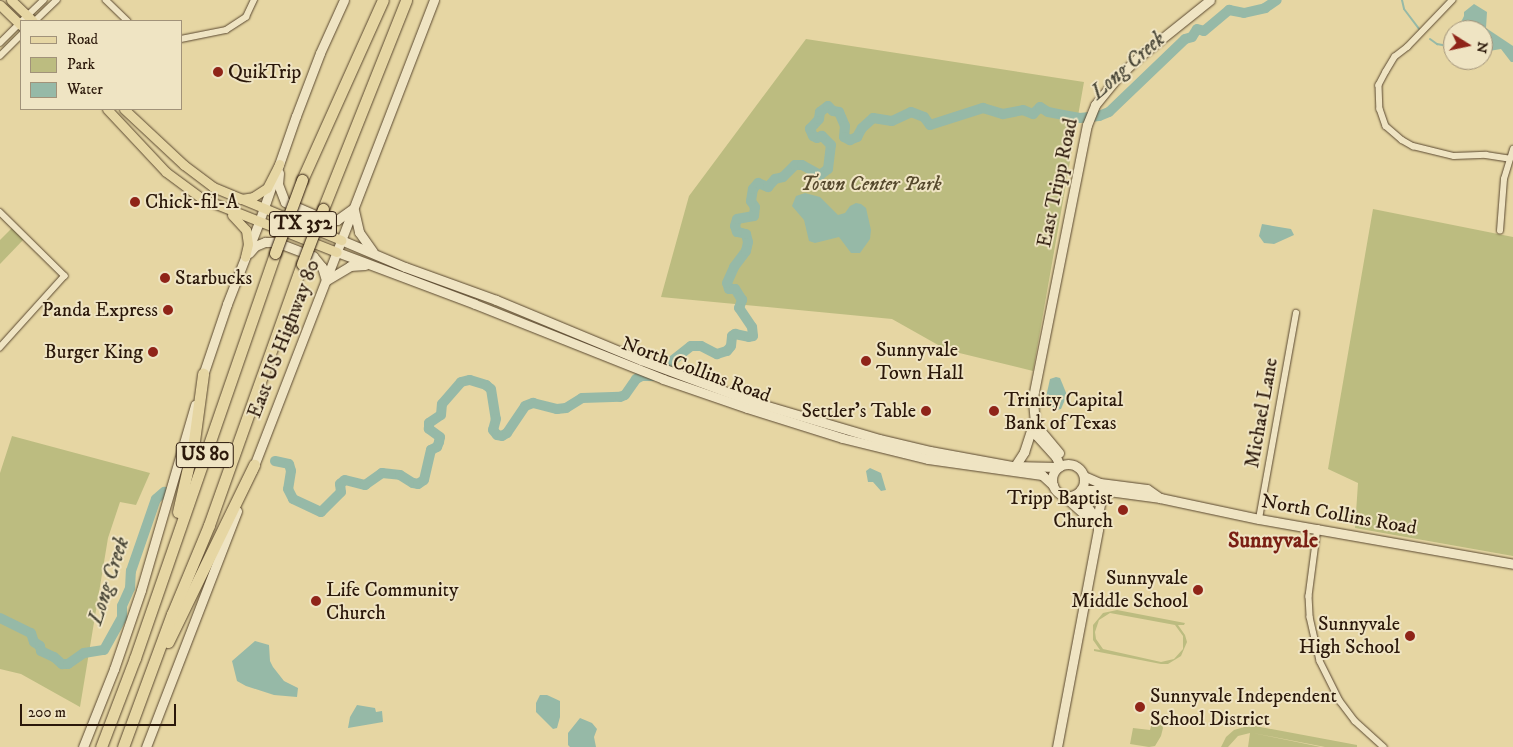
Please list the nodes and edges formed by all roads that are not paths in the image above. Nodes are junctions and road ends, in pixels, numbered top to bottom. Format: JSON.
{"nodes":[{"id":1,"x":11,"y":0,"type":"edge"},
{"id":2,"x":44,"y":0,"type":"edge"},
{"id":3,"x":57,"y":0,"type":"edge"},
{"id":4,"x":106,"y":0,"type":"edge"},
{"id":5,"x":254,"y":0,"type":"edge"},
{"id":6,"x":344,"y":0,"type":"edge"},
{"id":7,"x":383,"y":0,"type":"edge"},
{"id":8,"x":406,"y":0,"type":"edge"},
{"id":9,"x":434,"y":0,"type":"edge"},
{"id":10,"x":1210,"y":0,"type":"edge"},
{"id":11,"x":1453,"y":0,"type":"edge"},
{"id":12,"x":0,"y":5,"type":"edge"},
{"id":13,"x":24,"y":20,"type":"edge"},
{"id":14,"x":25,"y":20,"type":"edge"},
{"id":15,"x":27,"y":20,"type":"edge"},
{"id":16,"x":27,"y":20,"type":"edge"},
{"id":17,"x":127,"y":20,"type":"edge"},
{"id":18,"x":20,"y":26,"type":"edge"},
{"id":19,"x":20,"y":36,"type":"edge"},
{"id":20,"x":182,"y":39,"type":"edge"},
{"id":21,"x":0,"y":43,"type":"edge"},
{"id":22,"x":0,"y":56,"type":"edge"},
{"id":23,"x":108,"y":110,"type":"edge"},
{"id":24,"x":125,"y":110,"type":"edge"},
{"id":25,"x":136,"y":121,"type":"junction"},
{"id":26,"x":127,"y":129,"type":"junction"},
{"id":27,"x":1513,"y":149,"type":"edge"},
{"id":28,"x":1510,"y":159,"type":"junction"},
{"id":29,"x":279,"y":164,"type":"junction"},
{"id":30,"x":241,"y":199,"type":"junction"},
{"id":31,"x":354,"y":207,"type":"junction"},
{"id":32,"x":221,"y":208,"type":"junction"},
{"id":33,"x":264,"y":208,"type":"junction"},
{"id":34,"x":0,"y":212,"type":"edge"},
{"id":35,"x":259,"y":222,"type":"junction"},
{"id":36,"x":1500,"y":231,"type":"dead end"},
{"id":37,"x":341,"y":240,"type":"junction"},
{"id":38,"x":337,"y":252,"type":"junction"},
{"id":39,"x":374,"y":253,"type":"junction"},
{"id":40,"x":245,"y":257,"type":"junction"},
{"id":41,"x":372,"y":266,"type":"junction"},
{"id":42,"x":326,"y":280,"type":"junction"},
{"id":43,"x":1296,"y":314,"type":"dead end"},
{"id":44,"x":539,"y":318,"type":"junction"},
{"id":45,"x":535,"y":328,"type":"junction"},
{"id":46,"x":0,"y":348,"type":"edge"},
{"id":47,"x":204,"y":374,"type":"junction"},
{"id":48,"x":691,"y":384,"type":"junction"},
{"id":49,"x":1034,"y":423,"type":"junction"},
{"id":50,"x":963,"y":461,"type":"junction"},
{"id":51,"x":1071,"y":464,"type":"junction"},
{"id":52,"x":254,"y":465,"type":"junction"},
{"id":53,"x":1015,"y":466,"type":"junction"},
{"id":54,"x":1059,"y":466,"type":"junction"},
{"id":55,"x":1084,"y":476,"type":"junction"},
{"id":56,"x":1052,"y":485,"type":"junction"},
{"id":57,"x":1081,"y":490,"type":"junction"},
{"id":58,"x":1108,"y":491,"type":"junction"},
{"id":59,"x":1063,"y":496,"type":"junction"},
{"id":60,"x":1160,"y":498,"type":"junction"},
{"id":61,"x":1259,"y":519,"type":"junction"},
{"id":62,"x":1097,"y":520,"type":"junction"},
{"id":63,"x":1318,"y":528,"type":"junction"},
{"id":64,"x":1097,"y":541,"type":"junction"},
{"id":65,"x":1513,"y":564,"type":"edge"},
{"id":66,"x":135,"y":658,"type":"junction"},
{"id":67,"x":154,"y":665,"type":"junction"},
{"id":68,"x":83,"y":747,"type":"edge"},
{"id":69,"x":101,"y":747,"type":"edge"},
{"id":70,"x":123,"y":747,"type":"edge"},
{"id":71,"x":146,"y":747,"type":"edge"},
{"id":72,"x":1058,"y":747,"type":"edge"},
{"id":73,"x":1384,"y":747,"type":"edge"}],
"edges":[{"from":1,"to":14,"type":"main road"},
{"from":2,"to":15,"type":"street"},
{"from":3,"to":16,"type":"street"},
{"from":4,"to":17,"type":"street"},
{"from":5,"to":20,"type":"street"},
{"from":6,"to":29,"type":"street"},
{"from":7,"to":66,"type":"highway","number":"US 80","bridge":true},
{"from":8,"to":67,"type":"highway","number":"US 80","bridge":true},
{"from":9,"to":31,"type":"street","name":"East US Highway 80"},
{"from":10,"to":49,"type":"street","name":"East Tripp Road"},
{"from":11,"to":28,"type":"street"},
{"from":12,"to":13,"type":"main road"},
{"from":18,"to":21,"type":"street"},
{"from":19,"to":22,"type":"street"},
{"from":23,"to":26,"type":"main road","number":"TX 352"},
{"from":24,"to":25,"type":"main road","number":"TX 352"},
{"from":25,"to":26,"type":"main road"},
{"from":25,"to":30,"type":"main road","number":"TX 352"},
{"from":26,"to":32,"type":"main road","number":"TX 352"},
{"from":27,"to":28,"type":"street"},
{"from":28,"to":36,"type":"street"},
{"from":29,"to":30,"type":"main road"},
{"from":29,"to":31,"type":"street"},
{"from":29,"to":33,"type":"street"},
{"from":30,"to":33,"type":"main road","number":"TX 352"},
{"from":31,"to":37,"type":"street","name":"East US Highway 80"},
{"from":31,"to":39,"type":"street"},
{"from":32,"to":35,"type":"main road","number":"TX 352"},
{"from":32,"to":40,"type":"main road"},
{"from":33,"to":35,"type":"street"},
{"from":33,"to":37,"type":"main road","number":"TX 352"},
{"from":34,"to":46,"type":"street"},
{"from":35,"to":38,"type":"main road","number":"TX 352"},
{"from":35,"to":40,"type":"street"},
{"from":37,"to":38,"type":"street","name":"East US Highway 80"},
{"from":37,"to":39,"type":"street","name":"North Collins Road"},
{"from":38,"to":41,"type":"street","name":"North Collins Road"},
{"from":38,"to":42,"type":"street","name":"East US Highway 80"},
{"from":39,"to":44,"type":"street","name":"North Collins Road"},
{"from":40,"to":42,"type":"street"},
{"from":40,"to":47,"type":"street"},
{"from":41,"to":42,"type":"street"},
{"from":41,"to":45,"type":"street","name":"North Collins Road"},
{"from":42,"to":52,"type":"street","name":"East US Highway 80"},
{"from":43,"to":61,"type":"street","name":"Michael Lane"},
{"from":44,"to":45,"type":"street"},
{"from":44,"to":48,"type":"street","name":"North Collins Road"},
{"from":45,"to":48,"type":"street","name":"North Collins Road"},
{"from":47,"to":66,"type":"highway"},
{"from":47,"to":68,"type":"street"},
{"from":48,"to":50,"type":"street","name":"North Collins Road"},
{"from":49,"to":51,"type":"street"},
{"from":49,"to":53,"type":"street"},
{"from":49,"to":54,"type":"street","name":"East Tripp Road"},
{"from":50,"to":53,"type":"street","name":"North Collins Road"},
{"from":50,"to":56,"type":"street","name":"North Collins Road"},
{"from":51,"to":54,"type":"street"},
{"from":51,"to":55,"type":"street"},
{"from":52,"to":67,"type":"highway"},
{"from":52,"to":71,"type":"street","name":"East US Highway 80"},
{"from":53,"to":54,"type":"street","name":"North Collins Road"},
{"from":54,"to":56,"type":"street"},
{"from":55,"to":57,"type":"street"},
{"from":55,"to":60,"type":"street","name":"North Collins Road"},
{"from":56,"to":59,"type":"street"},
{"from":57,"to":58,"type":"street","name":"North Collins Road"},
{"from":57,"to":59,"type":"street"},
{"from":57,"to":62,"type":"street"},
{"from":58,"to":60,"type":"street","name":"North Collins Road"},
{"from":58,"to":62,"type":"street"},
{"from":59,"to":64,"type":"street"},
{"from":60,"to":61,"type":"street","name":"North Collins Road"},
{"from":61,"to":63,"type":"street","name":"North Collins Road"},
{"from":62,"to":64,"type":"street"},
{"from":63,"to":65,"type":"street","name":"North Collins Road"},
{"from":63,"to":73,"type":"street"},
{"from":64,"to":72,"type":"street"},
{"from":66,"to":69,"type":"highway","number":"US 80"},
{"from":67,"to":70,"type":"highway","number":"US 80"}]}
